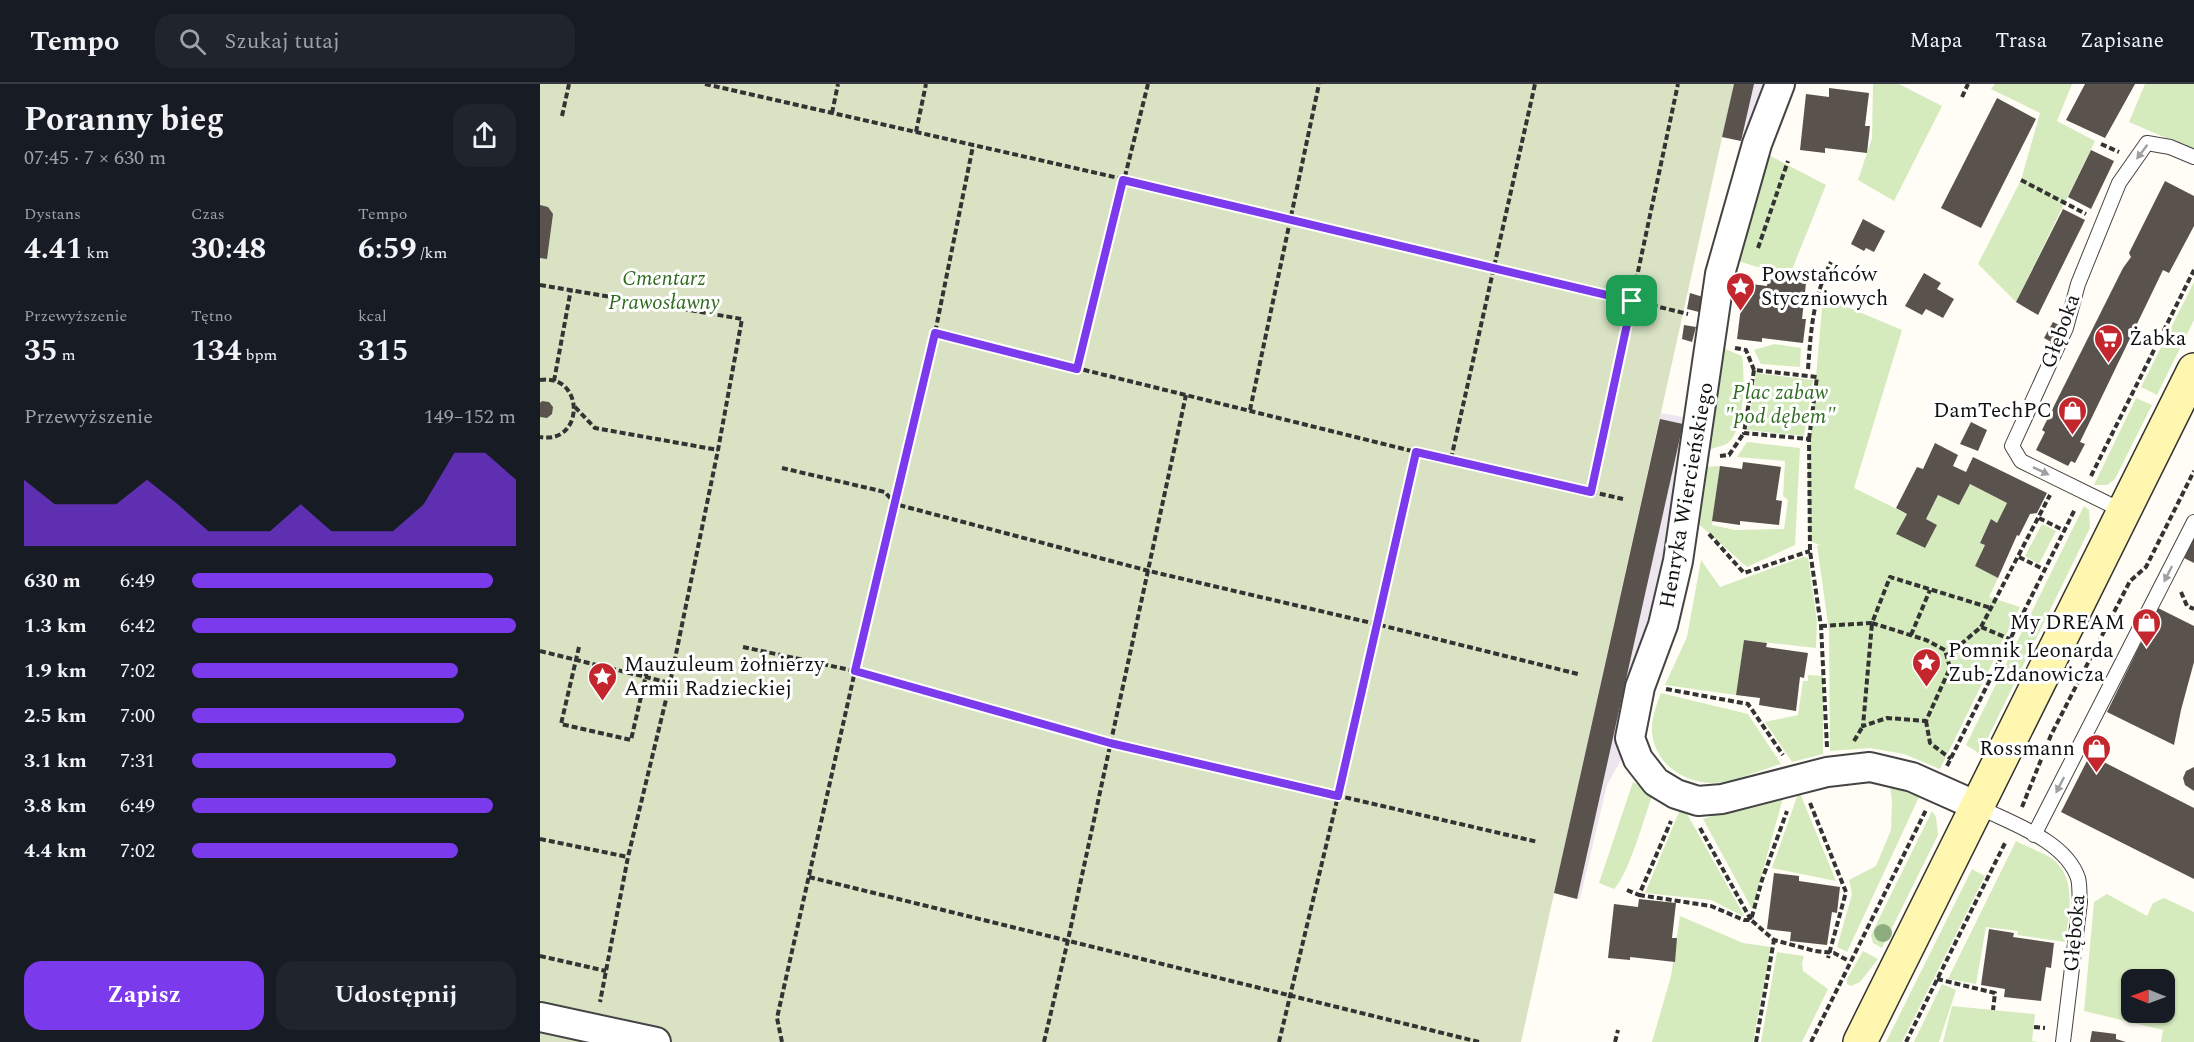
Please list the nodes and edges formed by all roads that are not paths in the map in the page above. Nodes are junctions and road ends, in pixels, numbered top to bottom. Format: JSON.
{"nodes":[{"id":1,"x":1780,"y":84,"type":"edge"},
{"id":2,"x":2194,"y":157,"type":"edge"},
{"id":3,"x":2194,"y":370,"type":"edge"},
{"id":4,"x":2123,"y":511,"type":"junction"},
{"id":5,"x":2194,"y":522,"type":"edge"},
{"id":6,"x":1977,"y":806,"type":"junction"},
{"id":7,"x":2034,"y":835,"type":"junction"},
{"id":8,"x":540,"y":1017,"type":"edge"},
{"id":9,"x":656,"y":1042,"type":"edge"},
{"id":10,"x":1860,"y":1042,"type":"edge"},
{"id":11,"x":2063,"y":1042,"type":"edge"}],
"edges":[{"from":1,"to":6,"type":"street","name":"Henryka Wiercieńskiego"},
{"from":2,"to":4,"type":"lane","name":"Głęboka","one_way":true},
{"from":3,"to":4,"type":"street"},
{"from":4,"to":6,"type":"street"},
{"from":5,"to":7,"type":"lane","one_way":true},
{"from":6,"to":7,"type":"lane","name":"Głęboka"},
{"from":6,"to":10,"type":"street"},
{"from":7,"to":11,"type":"lane","name":"Głęboka"},
{"from":8,"to":9,"type":"street"}]}
